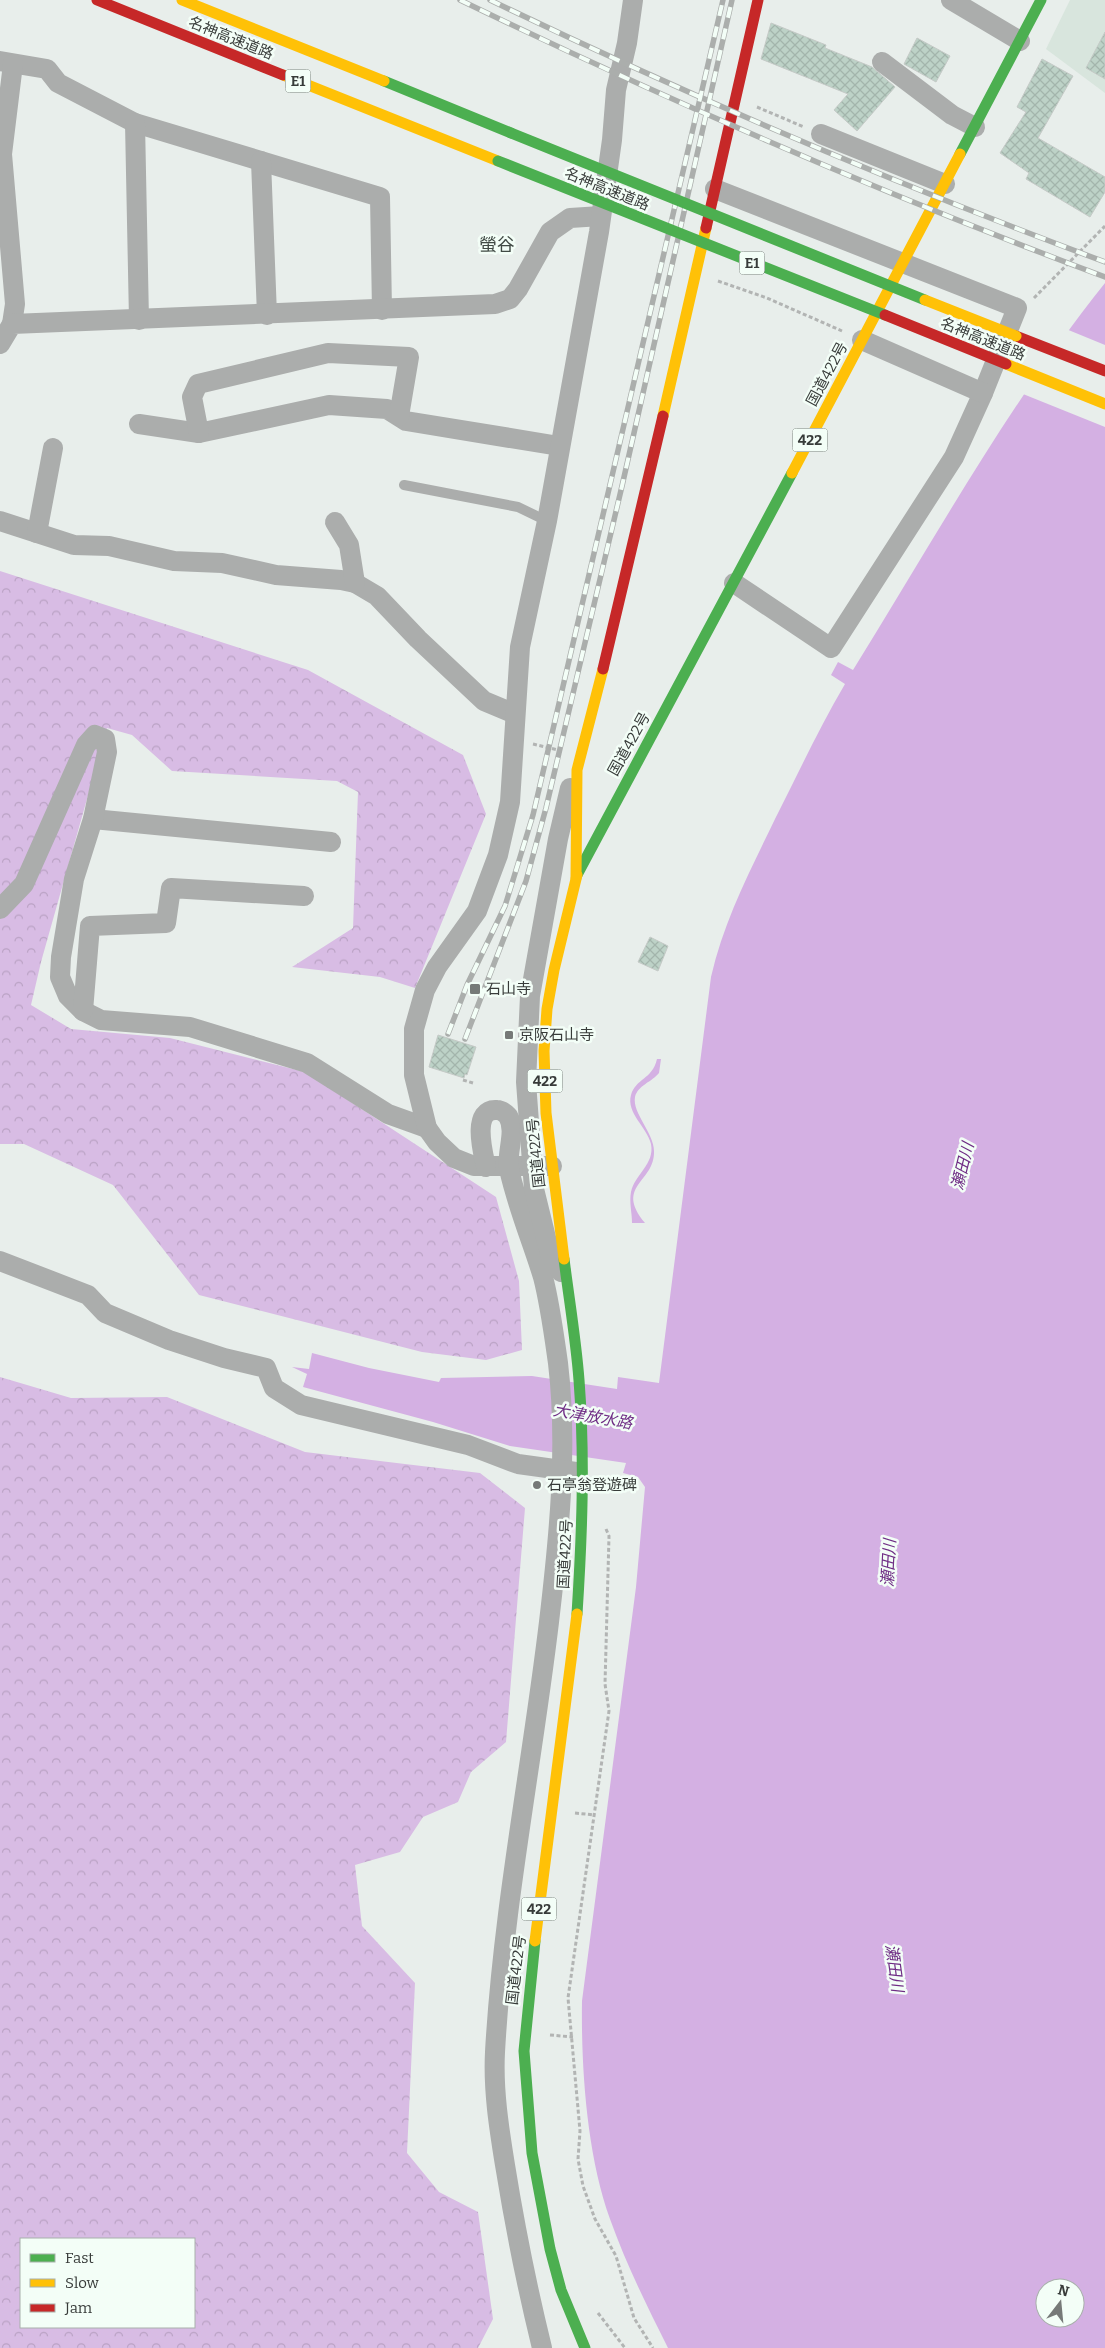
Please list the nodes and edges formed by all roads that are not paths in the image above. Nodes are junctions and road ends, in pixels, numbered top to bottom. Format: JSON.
{"nodes":[{"id":1,"x":97,"y":0,"type":"edge"},
{"id":2,"x":182,"y":0,"type":"edge"},
{"id":3,"x":633,"y":0,"type":"edge"},
{"id":4,"x":758,"y":0,"type":"edge"},
{"id":5,"x":951,"y":0,"type":"edge"},
{"id":6,"x":1041,"y":0,"type":"edge"},
{"id":7,"x":1020,"y":41,"type":"junction"},
{"id":8,"x":6,"y":62,"type":"edge"},
{"id":9,"x":882,"y":62,"type":"dead end"},
{"id":10,"x":135,"y":123,"type":"junction"},
{"id":11,"x":975,"y":127,"type":"junction"},
{"id":12,"x":821,"y":134,"type":"road end"},
{"id":13,"x":261,"y":161,"type":"junction"},
{"id":14,"x":945,"y":184,"type":"junction"},
{"id":15,"x":715,"y":189,"type":"junction"},
{"id":16,"x":3,"y":198,"type":"edge"},
{"id":17,"x":601,"y":216,"type":"junction"},
{"id":18,"x":902,"y":263,"type":"junction"},
{"id":19,"x":382,"y":310,"type":"junction"},
{"id":20,"x":267,"y":314,"type":"junction"},
{"id":21,"x":139,"y":320,"type":"junction"},
{"id":22,"x":12,"y":324,"type":"junction"},
{"id":23,"x":862,"y":340,"type":"junction"},
{"id":24,"x":0,"y":344,"type":"edge"},
{"id":25,"x":1105,"y":371,"type":"edge"},
{"id":26,"x":982,"y":394,"type":"junction"},
{"id":27,"x":1105,"y":404,"type":"edge"},
{"id":28,"x":399,"y":416,"type":"junction"},
{"id":29,"x":139,"y":424,"type":"dead end"},
{"id":30,"x":199,"y":433,"type":"junction"},
{"id":31,"x":559,"y":446,"type":"junction"},
{"id":32,"x":53,"y":448,"type":"dead end"},
{"id":33,"x":404,"y":485,"type":"dead end"},
{"id":34,"x":0,"y":521,"type":"edge"},
{"id":35,"x":547,"y":521,"type":"junction"},
{"id":36,"x":335,"y":522,"type":"dead end"},
{"id":37,"x":37,"y":534,"type":"junction"},
{"id":38,"x":355,"y":584,"type":"junction"},
{"id":39,"x":734,"y":584,"type":"junction"},
{"id":40,"x":514,"y":722,"type":"junction"},
{"id":41,"x":577,"y":770,"type":"junction"},
{"id":42,"x":93,"y":819,"type":"junction"},
{"id":43,"x":331,"y":842,"type":"dead end"},
{"id":44,"x":576,"y":878,"type":"junction"},
{"id":45,"x":304,"y":896,"type":"dead end"},
{"id":46,"x":0,"y":909,"type":"edge"},
{"id":47,"x":83,"y":1011,"type":"junction"},
{"id":48,"x":427,"y":1128,"type":"junction"},
{"id":49,"x":509,"y":1166,"type":"junction"},
{"id":50,"x":532,"y":1166,"type":"junction"},
{"id":51,"x":552,"y":1166,"type":"junction"},
{"id":52,"x":486,"y":1167,"type":"junction"},
{"id":53,"x":0,"y":1260,"type":"edge"},
{"id":54,"x":569,"y":1285,"type":"junction"},
{"id":55,"x":582,"y":1468,"type":"junction"},
{"id":56,"x":562,"y":1471,"type":"junction"},
{"id":57,"x":505,"y":1956,"type":"junction"},
{"id":58,"x":532,"y":1962,"type":"junction"},
{"id":59,"x":542,"y":2348,"type":"edge"},
{"id":60,"x":585,"y":2348,"type":"edge"}],
"edges":[{"from":1,"to":27,"type":"main road","name":"名神高速道路","number":"E1","bridge":true},
{"from":2,"to":25,"type":"main road","name":"名神高速道路","number":"E1","bridge":true},
{"from":3,"to":17,"type":"street"},
{"from":4,"to":15,"type":"main road"},
{"from":5,"to":7,"type":"street"},
{"from":6,"to":7,"type":"main road","name":"国道422号","number":"422"},
{"from":7,"to":11,"type":"main road","name":"国道422号","number":"422"},
{"from":8,"to":10,"type":"street"},
{"from":8,"to":16,"type":"street"},
{"from":9,"to":11,"type":"street"},
{"from":10,"to":13,"type":"street"},
{"from":10,"to":21,"type":"street"},
{"from":11,"to":14,"type":"main road","name":"国道422号","number":"422"},
{"from":12,"to":14,"type":"street"},
{"from":13,"to":19,"type":"street"},
{"from":13,"to":20,"type":"street"},
{"from":14,"to":18,"type":"main road","name":"国道422号","number":"422"},
{"from":15,"to":18,"type":"street"},
{"from":15,"to":41,"type":"main road"},
{"from":16,"to":22,"type":"street"},
{"from":17,"to":19,"type":"street"},
{"from":17,"to":31,"type":"street"},
{"from":18,"to":23,"type":"main road","name":"国道422号","number":"422"},
{"from":18,"to":26,"type":"street"},
{"from":19,"to":20,"type":"street"},
{"from":20,"to":21,"type":"street"},
{"from":21,"to":22,"type":"street"},
{"from":22,"to":24,"type":"street"},
{"from":23,"to":26,"type":"street"},
{"from":23,"to":39,"type":"main road","name":"国道422号","number":"422"},
{"from":26,"to":39,"type":"street"},
{"from":28,"to":30,"type":"street"},
{"from":28,"to":30,"type":"street"},
{"from":28,"to":31,"type":"street"},
{"from":29,"to":30,"type":"street"},
{"from":31,"to":35,"type":"street"},
{"from":32,"to":37,"type":"street"},
{"from":33,"to":35,"type":"lane"},
{"from":34,"to":37,"type":"street"},
{"from":35,"to":40,"type":"street"},
{"from":36,"to":38,"type":"street"},
{"from":37,"to":38,"type":"street"},
{"from":38,"to":40,"type":"street"},
{"from":39,"to":44,"type":"main road","name":"国道422号","number":"422"},
{"from":40,"to":48,"type":"street"},
{"from":41,"to":44,"type":"main road"},
{"from":41,"to":50,"type":"street"},
{"from":42,"to":43,"type":"street"},
{"from":42,"to":46,"type":"street"},
{"from":42,"to":47,"type":"street"},
{"from":44,"to":51,"type":"main road","name":"国道422号","number":"422"},
{"from":45,"to":47,"type":"street"},
{"from":47,"to":48,"type":"street"},
{"from":48,"to":52,"type":"street"},
{"from":49,"to":50,"type":"street"},
{"from":49,"to":52,"type":"street"},
{"from":49,"to":52,"type":"street"},
{"from":49,"to":56,"type":"street"},
{"from":50,"to":51,"type":"street"},
{"from":50,"to":54,"type":"street"},
{"from":51,"to":54,"type":"main road","name":"国道422号","number":"422"},
{"from":53,"to":56,"type":"street"},
{"from":54,"to":55,"type":"main road","name":"国道422号","number":"422"},
{"from":55,"to":56,"type":"street"},
{"from":55,"to":58,"type":"main road","name":"国道422号","number":"422"},
{"from":56,"to":57,"type":"street"},
{"from":57,"to":58,"type":"street"},
{"from":57,"to":59,"type":"street"},
{"from":58,"to":60,"type":"main road","name":"国道422号","number":"422"}]}
